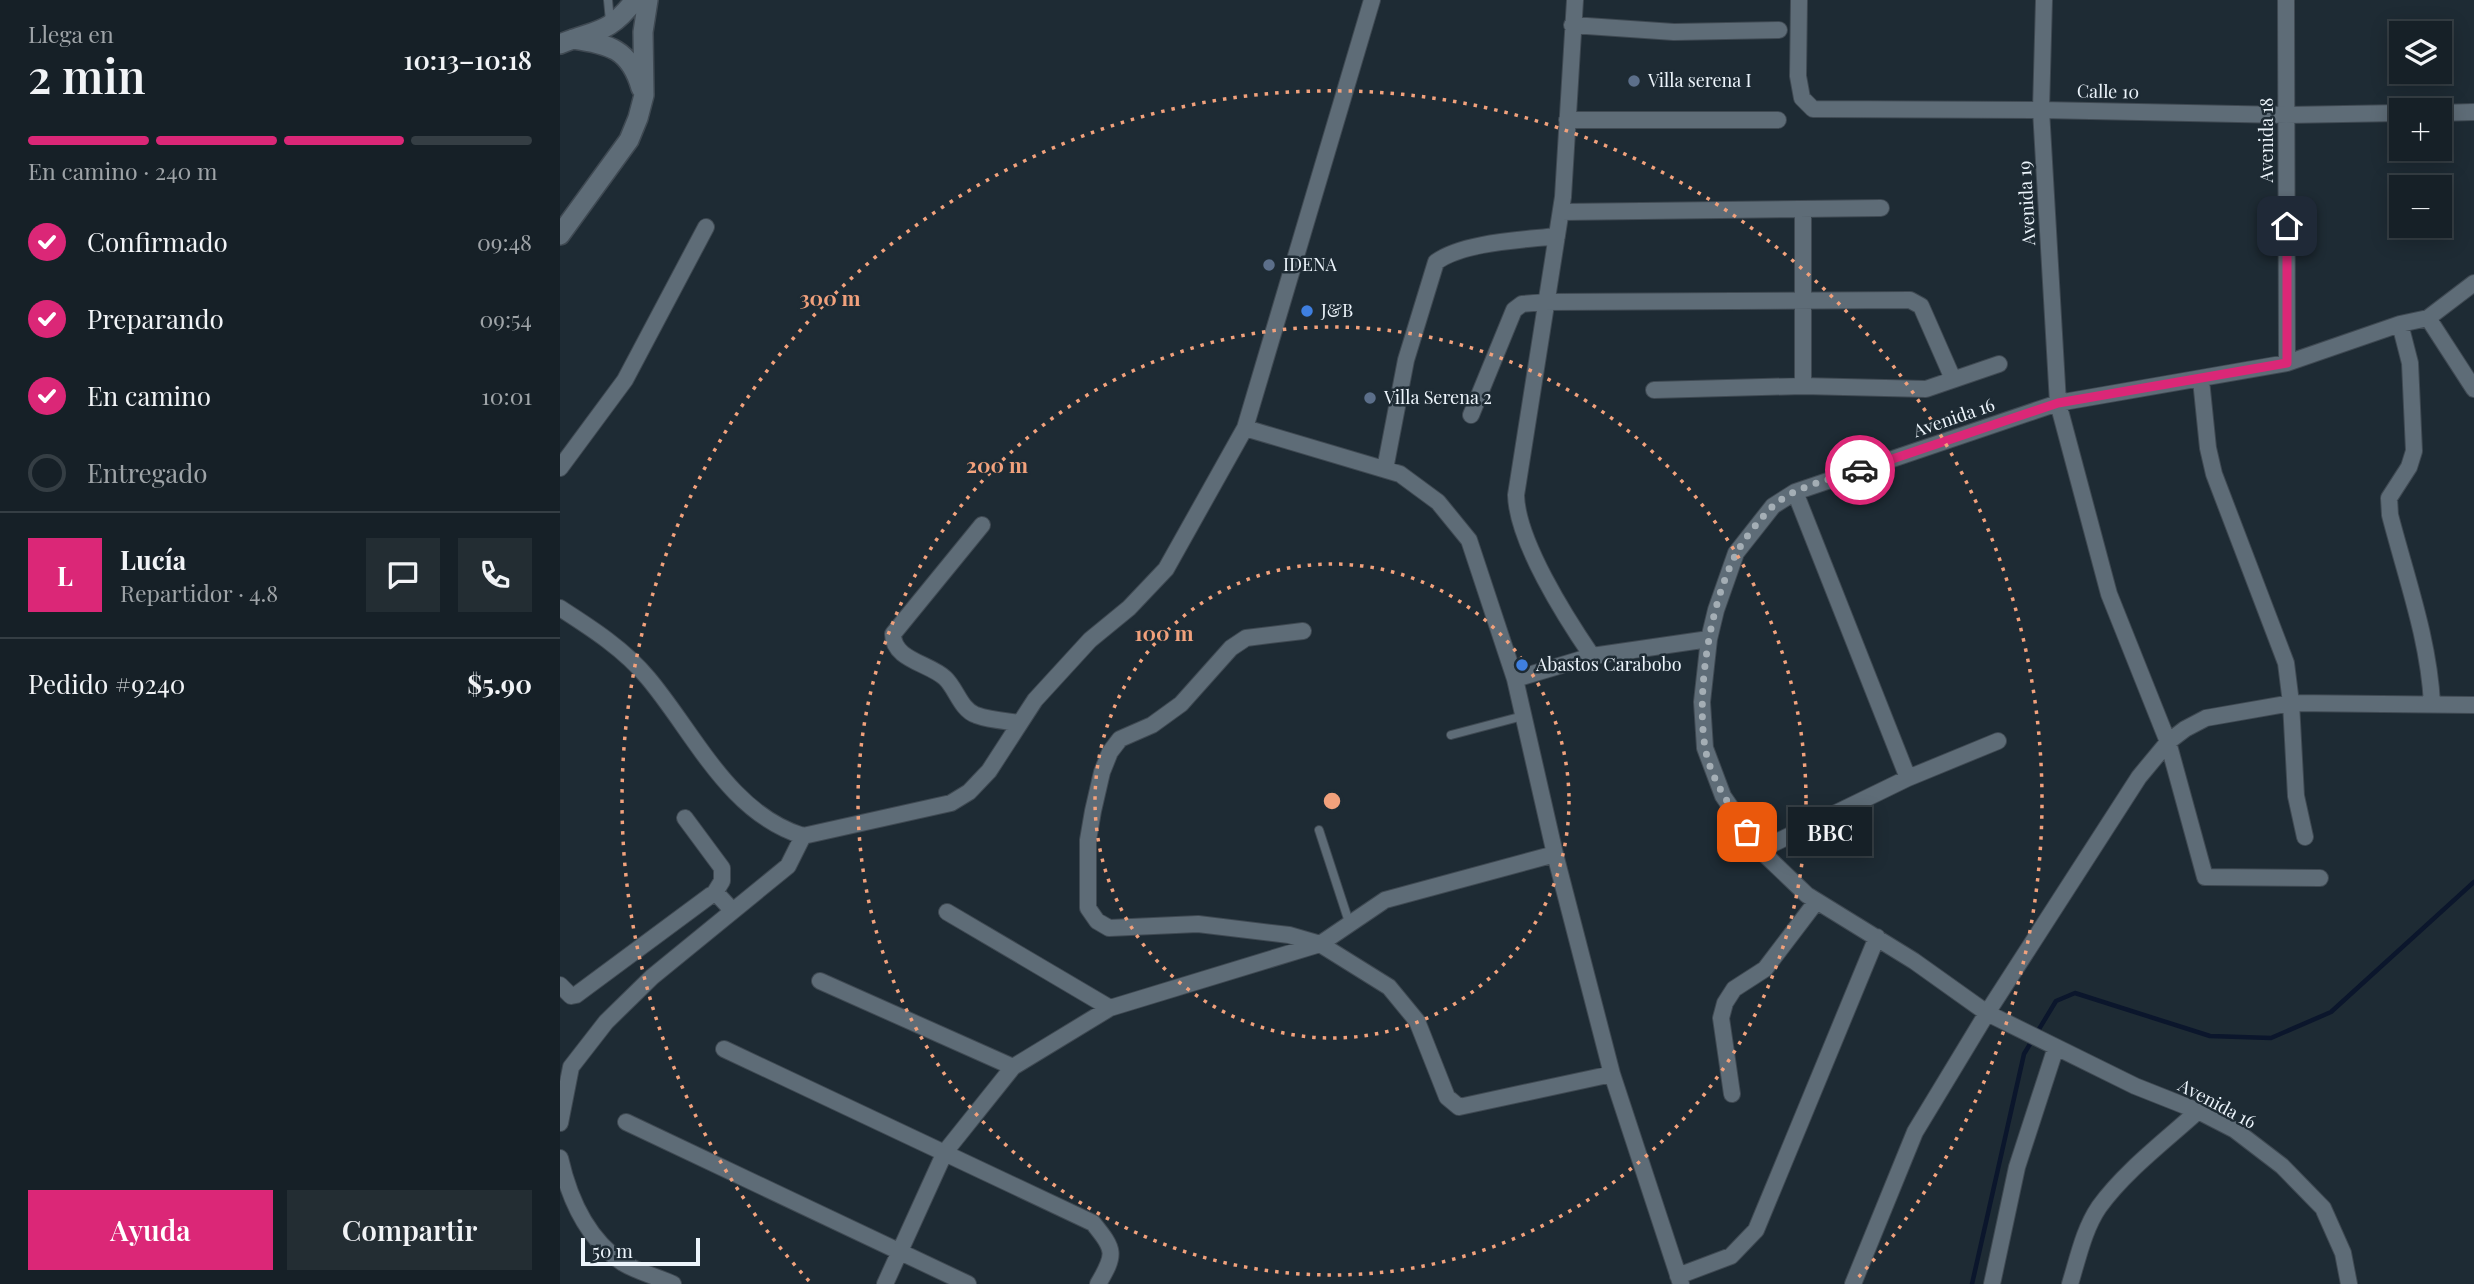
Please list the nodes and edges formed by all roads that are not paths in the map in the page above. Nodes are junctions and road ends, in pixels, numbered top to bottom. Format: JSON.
{"nodes":[{"id":1,"x":608,"y":0,"type":"edge"},
{"id":2,"x":635,"y":0,"type":"edge"},
{"id":3,"x":648,"y":0,"type":"edge"},
{"id":4,"x":1372,"y":0,"type":"edge"},
{"id":5,"x":1576,"y":0,"type":"edge"},
{"id":6,"x":1798,"y":0,"type":"edge"},
{"id":7,"x":2044,"y":0,"type":"edge"},
{"id":8,"x":2286,"y":0,"type":"edge"},
{"id":9,"x":611,"y":25,"type":"junction"},
{"id":10,"x":1573,"y":25,"type":"junction"},
{"id":11,"x":1779,"y":30,"type":"dead end"},
{"id":12,"x":566,"y":41,"type":"edge"},
{"id":13,"x":643,"y":95,"type":"junction"},
{"id":14,"x":2041,"y":110,"type":"junction"},
{"id":15,"x":2474,"y":112,"type":"edge"},
{"id":16,"x":2389,"y":113,"type":"edge"},
{"id":17,"x":2452,"y":113,"type":"edge"},
{"id":18,"x":2286,"y":116,"type":"junction"},
{"id":19,"x":1567,"y":120,"type":"junction"},
{"id":20,"x":1778,"y":120,"type":"dead end"},
{"id":21,"x":1881,"y":208,"type":"dead end"},
{"id":22,"x":1803,"y":209,"type":"junction"},
{"id":23,"x":1561,"y":212,"type":"junction"},
{"id":24,"x":706,"y":227,"type":"dead end"},
{"id":25,"x":560,"y":235,"type":"edge"},
{"id":26,"x":1557,"y":236,"type":"junction"},
{"id":27,"x":2474,"y":283,"type":"edge"},
{"id":28,"x":1805,"y":299,"type":"junction"},
{"id":29,"x":1546,"y":302,"type":"junction"},
{"id":30,"x":2428,"y":318,"type":"junction"},
{"id":31,"x":2400,"y":324,"type":"junction"},
{"id":32,"x":2287,"y":363,"type":"junction"},
{"id":33,"x":1999,"y":364,"type":"dead end"},
{"id":34,"x":1953,"y":380,"type":"junction"},
{"id":35,"x":2201,"y":380,"type":"junction"},
{"id":36,"x":1803,"y":386,"type":"junction"},
{"id":37,"x":2474,"y":389,"type":"edge"},
{"id":38,"x":1654,"y":390,"type":"dead end"},
{"id":39,"x":2058,"y":403,"type":"junction"},
{"id":40,"x":1471,"y":415,"type":"dead end"},
{"id":41,"x":1245,"y":428,"type":"junction"},
{"id":42,"x":560,"y":468,"type":"edge"},
{"id":43,"x":1385,"y":469,"type":"junction"},
{"id":44,"x":1795,"y":492,"type":"junction"},
{"id":45,"x":982,"y":526,"type":"dead end"},
{"id":46,"x":560,"y":608,"type":"edge"},
{"id":47,"x":1303,"y":631,"type":"dead end"},
{"id":48,"x":1709,"y":639,"type":"junction"},
{"id":49,"x":1592,"y":656,"type":"junction"},
{"id":50,"x":1515,"y":679,"type":"junction"},
{"id":51,"x":2291,"y":703,"type":"junction"},
{"id":52,"x":2432,"y":704,"type":"junction"},
{"id":53,"x":2474,"y":705,"type":"edge"},
{"id":54,"x":1523,"y":716,"type":"junction"},
{"id":55,"x":1020,"y":723,"type":"junction"},
{"id":56,"x":1451,"y":735,"type":"dead end"},
{"id":57,"x":1998,"y":741,"type":"dead end"},
{"id":58,"x":2168,"y":742,"type":"junction"},
{"id":59,"x":1908,"y":778,"type":"junction"},
{"id":60,"x":685,"y":818,"type":"dead end"},
{"id":61,"x":1319,"y":830,"type":"dead end"},
{"id":62,"x":803,"y":836,"type":"junction"},
{"id":63,"x":2305,"y":837,"type":"dead end"},
{"id":64,"x":1760,"y":850,"type":"junction"},
{"id":65,"x":1555,"y":854,"type":"junction"},
{"id":66,"x":2319,"y":878,"type":"dead end"},
{"id":67,"x":714,"y":894,"type":"junction"},
{"id":68,"x":1816,"y":902,"type":"junction"},
{"id":69,"x":732,"y":910,"type":"junction"},
{"id":70,"x":947,"y":912,"type":"dead end"},
{"id":71,"x":1350,"y":925,"type":"junction"},
{"id":72,"x":1877,"y":937,"type":"junction"},
{"id":73,"x":1320,"y":944,"type":"junction"},
{"id":74,"x":820,"y":981,"type":"dead end"},
{"id":75,"x":560,"y":985,"type":"edge"},
{"id":76,"x":1110,"y":1008,"type":"junction"},
{"id":77,"x":1987,"y":1013,"type":"junction"},
{"id":78,"x":2049,"y":1044,"type":"junction"},
{"id":79,"x":724,"y":1049,"type":"dead end"},
{"id":80,"x":1013,"y":1067,"type":"junction"},
{"id":81,"x":1612,"y":1073,"type":"junction"},
{"id":82,"x":563,"y":1087,"type":"edge"},
{"id":83,"x":1732,"y":1094,"type":"dead end"},
{"id":84,"x":2198,"y":1111,"type":"junction"},
{"id":85,"x":626,"y":1122,"type":"dead end"},
{"id":86,"x":560,"y":1124,"type":"edge"},
{"id":87,"x":945,"y":1152,"type":"junction"},
{"id":88,"x":560,"y":1158,"type":"edge"},
{"id":89,"x":899,"y":1251,"type":"junction"},
{"id":90,"x":1679,"y":1280,"type":"edge"},
{"id":91,"x":673,"y":1284,"type":"edge"},
{"id":92,"x":885,"y":1284,"type":"edge"},
{"id":93,"x":968,"y":1284,"type":"edge"},
{"id":94,"x":1098,"y":1284,"type":"edge"},
{"id":95,"x":1853,"y":1284,"type":"edge"},
{"id":96,"x":1992,"y":1284,"type":"edge"},
{"id":97,"x":2070,"y":1284,"type":"edge"},
{"id":98,"x":2349,"y":1284,"type":"edge"}],
"edges":[{"from":1,"to":9,"type":"lane"},
{"from":2,"to":9,"type":"street"},
{"from":3,"to":13,"type":"street"},
{"from":4,"to":41,"type":"street"},
{"from":5,"to":10,"type":"street"},
{"from":6,"to":14,"type":"street","name":"Calle 10"},
{"from":7,"to":14,"type":"street","name":"Avenida 19"},
{"from":8,"to":18,"type":"street","name":"Avenida 18"},
{"from":9,"to":12,"type":"street"},
{"from":10,"to":11,"type":"street"},
{"from":10,"to":19,"type":"street"},
{"from":12,"to":13,"type":"street"},
{"from":13,"to":25,"type":"street"},
{"from":14,"to":18,"type":"street","name":"Calle 10"},
{"from":14,"to":39,"type":"street","name":"Avenida 19"},
{"from":15,"to":17,"type":"street"},
{"from":16,"to":18,"type":"street","name":"Calle 10"},
{"from":18,"to":32,"type":"street","name":"Avenida 18"},
{"from":19,"to":20,"type":"street"},
{"from":19,"to":23,"type":"street"},
{"from":21,"to":22,"type":"street"},
{"from":22,"to":23,"type":"street"},
{"from":22,"to":28,"type":"street"},
{"from":23,"to":26,"type":"street"},
{"from":24,"to":42,"type":"street"},
{"from":26,"to":29,"type":"street"},
{"from":26,"to":43,"type":"street"},
{"from":27,"to":30,"type":"street","name":"Avenida 16"},
{"from":28,"to":29,"type":"street"},
{"from":28,"to":34,"type":"street"},
{"from":28,"to":36,"type":"street"},
{"from":29,"to":40,"type":"street"},
{"from":29,"to":49,"type":"street"},
{"from":30,"to":31,"type":"street","name":"Avenida 16"},
{"from":30,"to":37,"type":"street"},
{"from":31,"to":32,"type":"street","name":"Avenida 16"},
{"from":31,"to":52,"type":"street"},
{"from":32,"to":35,"type":"street","name":"Avenida 16"},
{"from":33,"to":34,"type":"street"},
{"from":34,"to":36,"type":"street"},
{"from":35,"to":39,"type":"street","name":"Avenida 16"},
{"from":35,"to":51,"type":"street"},
{"from":36,"to":38,"type":"street"},
{"from":39,"to":44,"type":"street","name":"Avenida 16"},
{"from":39,"to":58,"type":"street","name":"Avenida 19"},
{"from":41,"to":43,"type":"street"},
{"from":41,"to":55,"type":"street"},
{"from":43,"to":50,"type":"street"},
{"from":44,"to":48,"type":"street","name":"Avenida 16"},
{"from":44,"to":59,"type":"street"},
{"from":45,"to":55,"type":"street"},
{"from":46,"to":62,"type":"street"},
{"from":47,"to":73,"type":"street"},
{"from":48,"to":49,"type":"street"},
{"from":48,"to":64,"type":"street","name":"Avenida 16"},
{"from":49,"to":50,"type":"street"},
{"from":50,"to":54,"type":"street"},
{"from":51,"to":52,"type":"street"},
{"from":51,"to":58,"type":"street"},
{"from":51,"to":63,"type":"street"},
{"from":52,"to":53,"type":"street"},
{"from":54,"to":56,"type":"lane"},
{"from":54,"to":65,"type":"street"},
{"from":55,"to":62,"type":"street"},
{"from":57,"to":59,"type":"street"},
{"from":58,"to":66,"type":"street","name":"Avenida 19"},
{"from":58,"to":77,"type":"street"},
{"from":59,"to":64,"type":"street"},
{"from":60,"to":67,"type":"street"},
{"from":61,"to":71,"type":"lane"},
{"from":62,"to":69,"type":"street"},
{"from":64,"to":68,"type":"street","name":"Avenida 16"},
{"from":65,"to":71,"type":"street"},
{"from":65,"to":81,"type":"street"},
{"from":67,"to":69,"type":"street"},
{"from":67,"to":75,"type":"street"},
{"from":68,"to":72,"type":"street","name":"Avenida 16"},
{"from":68,"to":83,"type":"street"},
{"from":69,"to":82,"type":"street"},
{"from":70,"to":76,"type":"street"},
{"from":71,"to":73,"type":"street"},
{"from":72,"to":77,"type":"street","name":"Avenida 16"},
{"from":72,"to":90,"type":"street"},
{"from":73,"to":76,"type":"street"},
{"from":73,"to":81,"type":"street"},
{"from":74,"to":80,"type":"street"},
{"from":76,"to":80,"type":"street"},
{"from":77,"to":78,"type":"street","name":"Avenida 16"},
{"from":77,"to":95,"type":"street"},
{"from":78,"to":84,"type":"street","name":"Avenida 16"},
{"from":78,"to":96,"type":"street"},
{"from":79,"to":87,"type":"street"},
{"from":80,"to":87,"type":"street"},
{"from":81,"to":90,"type":"street"},
{"from":82,"to":86,"type":"street"},
{"from":84,"to":97,"type":"street"},
{"from":84,"to":98,"type":"street","name":"Avenida 16"},
{"from":85,"to":89,"type":"street"},
{"from":87,"to":89,"type":"street"},
{"from":87,"to":94,"type":"street"},
{"from":88,"to":91,"type":"street"},
{"from":89,"to":92,"type":"street"},
{"from":89,"to":93,"type":"street"}]}
